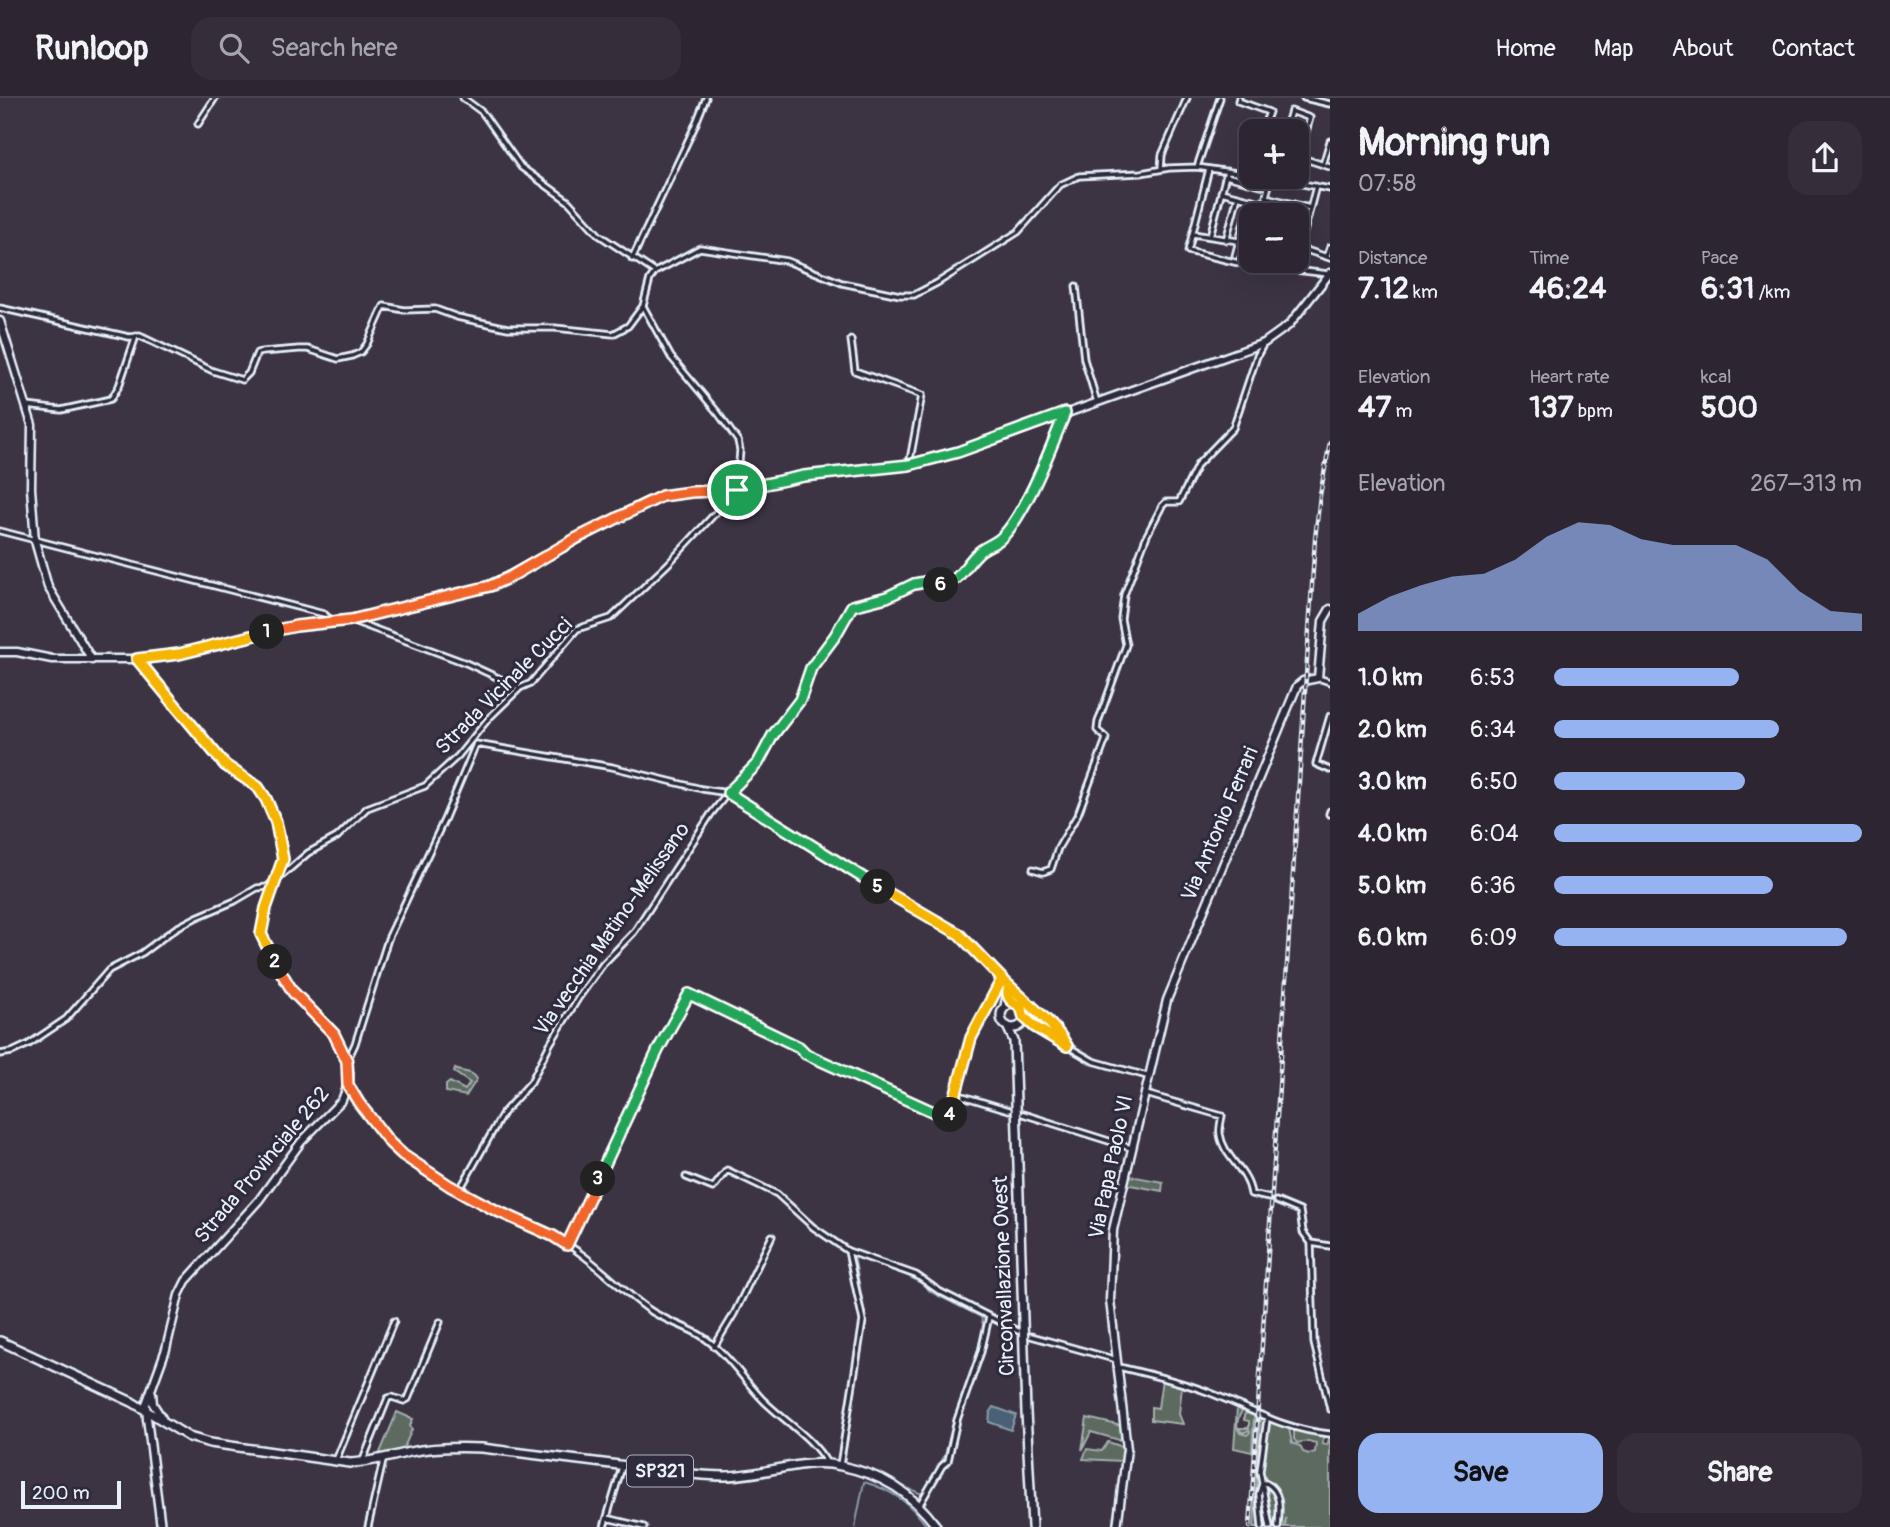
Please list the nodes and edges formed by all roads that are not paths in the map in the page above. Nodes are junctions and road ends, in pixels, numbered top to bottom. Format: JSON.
{"nodes":[{"id":1,"x":215,"y":98,"type":"edge"},
{"id":2,"x":463,"y":98,"type":"edge"},
{"id":3,"x":706,"y":98,"type":"edge"},
{"id":4,"x":1186,"y":98,"type":"edge"},
{"id":5,"x":1220,"y":98,"type":"edge"},
{"id":6,"x":1239,"y":98,"type":"edge"},
{"id":7,"x":1304,"y":98,"type":"edge"},
{"id":8,"x":1330,"y":104,"type":"edge"},
{"id":9,"x":1266,"y":119,"type":"edge"},
{"id":10,"x":1289,"y":119,"type":"edge"},
{"id":11,"x":1309,"y":121,"type":"edge"},
{"id":12,"x":198,"y":124,"type":"dead end"},
{"id":13,"x":1330,"y":141,"type":"edge"},
{"id":14,"x":1309,"y":162,"type":"edge"},
{"id":15,"x":1322,"y":164,"type":"junction"},
{"id":16,"x":1198,"y":167,"type":"junction"},
{"id":17,"x":1330,"y":167,"type":"edge"},
{"id":18,"x":1161,"y":169,"type":"junction"},
{"id":19,"x":1209,"y":169,"type":"junction"},
{"id":20,"x":1226,"y":174,"type":"junction"},
{"id":21,"x":1239,"y":175,"type":"edge"},
{"id":22,"x":1239,"y":178,"type":"edge"},
{"id":23,"x":1309,"y":184,"type":"edge"},
{"id":24,"x":1316,"y":186,"type":"junction"},
{"id":25,"x":1268,"y":189,"type":"edge"},
{"id":26,"x":1330,"y":189,"type":"edge"},
{"id":27,"x":1221,"y":192,"type":"junction"},
{"id":28,"x":1238,"y":196,"type":"junction"},
{"id":29,"x":1266,"y":197,"type":"junction"},
{"id":30,"x":1250,"y":199,"type":"junction"},
{"id":31,"x":1282,"y":201,"type":"joint"},
{"id":32,"x":1249,"y":203,"type":"edge"},
{"id":33,"x":1265,"y":203,"type":"joint"},
{"id":34,"x":1290,"y":203,"type":"edge"},
{"id":35,"x":1310,"y":208,"type":"joint"},
{"id":36,"x":1309,"y":211,"type":"edge"},
{"id":37,"x":1192,"y":234,"type":"junction"},
{"id":38,"x":1210,"y":236,"type":"junction"},
{"id":39,"x":1226,"y":240,"type":"junction"},
{"id":40,"x":1239,"y":240,"type":"joint"},
{"id":41,"x":1330,"y":247,"type":"edge"},
{"id":42,"x":1309,"y":252,"type":"edge"},
{"id":43,"x":1235,"y":256,"type":"dead end"},
{"id":44,"x":1329,"y":257,"type":"edge"},
{"id":45,"x":632,"y":259,"type":"junction"},
{"id":46,"x":1239,"y":263,"type":"edge"},
{"id":47,"x":1309,"y":271,"type":"edge"},
{"id":48,"x":655,"y":272,"type":"junction"},
{"id":49,"x":1330,"y":273,"type":"edge"},
{"id":50,"x":1076,"y":286,"type":"dead end"},
{"id":51,"x":643,"y":306,"type":"junction"},
{"id":52,"x":0,"y":307,"type":"edge"},
{"id":53,"x":0,"y":321,"type":"edge"},
{"id":54,"x":136,"y":336,"type":"junction"},
{"id":55,"x":851,"y":340,"type":"dead end"},
{"id":56,"x":1264,"y":343,"type":"junction"},
{"id":57,"x":1097,"y":402,"type":"junction"},
{"id":58,"x":25,"y":406,"type":"junction"},
{"id":59,"x":1065,"y":413,"type":"junction"},
{"id":60,"x":909,"y":465,"type":"junction"},
{"id":61,"x":737,"y":490,"type":"junction"},
{"id":62,"x":0,"y":531,"type":"edge"},
{"id":63,"x":35,"y":541,"type":"junction"},
{"id":64,"x":1330,"y":609,"type":"edge"},
{"id":65,"x":351,"y":620,"type":"junction"},
{"id":66,"x":334,"y":622,"type":"junction"},
{"id":67,"x":1326,"y":630,"type":"edge"},
{"id":68,"x":0,"y":652,"type":"edge"},
{"id":69,"x":137,"y":659,"type":"junction"},
{"id":70,"x":92,"y":660,"type":"junction"},
{"id":71,"x":1318,"y":678,"type":"junction"},
{"id":72,"x":1330,"y":682,"type":"edge"},
{"id":73,"x":520,"y":688,"type":"junction"},
{"id":74,"x":1330,"y":716,"type":"edge"},
{"id":75,"x":1330,"y":770,"type":"edge"},
{"id":76,"x":728,"y":793,"type":"junction"},
{"id":77,"x":1033,"y":869,"type":"dead end"},
{"id":78,"x":275,"y":881,"type":"junction"},
{"id":79,"x":1002,"y":979,"type":"junction"},
{"id":80,"x":1172,"y":985,"type":"joint"},
{"id":81,"x":1008,"y":990,"type":"junction"},
{"id":82,"x":1009,"y":1005,"type":"junction"},
{"id":83,"x":1020,"y":1023,"type":"junction"},
{"id":84,"x":1007,"y":1026,"type":"junction"},
{"id":85,"x":1014,"y":1041,"type":"junction"},
{"id":86,"x":1067,"y":1046,"type":"junction"},
{"id":87,"x":0,"y":1054,"type":"edge"},
{"id":88,"x":347,"y":1061,"type":"junction"},
{"id":89,"x":1147,"y":1076,"type":"junction"},
{"id":90,"x":348,"y":1085,"type":"junction"},
{"id":91,"x":1144,"y":1093,"type":"junction"},
{"id":92,"x":956,"y":1094,"type":"junction"},
{"id":93,"x":1009,"y":1110,"type":"dead end"},
{"id":94,"x":1023,"y":1114,"type":"dead end"},
{"id":95,"x":1131,"y":1148,"type":"junction"},
{"id":96,"x":686,"y":1177,"type":"dead end"},
{"id":97,"x":459,"y":1191,"type":"junction"},
{"id":98,"x":1269,"y":1198,"type":"dead end"},
{"id":99,"x":1276,"y":1201,"type":"dead end"},
{"id":100,"x":772,"y":1236,"type":"dead end"},
{"id":101,"x":1311,"y":1243,"type":"junction"},
{"id":102,"x":567,"y":1245,"type":"junction"},
{"id":103,"x":1330,"y":1245,"type":"edge"},
{"id":104,"x":848,"y":1251,"type":"junction"},
{"id":105,"x":989,"y":1317,"type":"junction"},
{"id":106,"x":394,"y":1321,"type":"dead end"},
{"id":107,"x":440,"y":1322,"type":"dead end"},
{"id":108,"x":1018,"y":1331,"type":"dead end"},
{"id":109,"x":1031,"y":1336,"type":"dead end"},
{"id":110,"x":0,"y":1341,"type":"edge"},
{"id":111,"x":714,"y":1347,"type":"junction"},
{"id":112,"x":1118,"y":1364,"type":"junction"},
{"id":113,"x":152,"y":1389,"type":"junction"},
{"id":114,"x":132,"y":1402,"type":"junction"},
{"id":115,"x":1330,"y":1409,"type":"edge"},
{"id":116,"x":148,"y":1410,"type":"junction"},
{"id":117,"x":1267,"y":1419,"type":"junction"},
{"id":118,"x":147,"y":1420,"type":"junction"},
{"id":119,"x":165,"y":1422,"type":"junction"},
{"id":120,"x":150,"y":1432,"type":"junction"},
{"id":121,"x":1330,"y":1434,"type":"edge"},
{"id":122,"x":383,"y":1459,"type":"junction"},
{"id":123,"x":336,"y":1462,"type":"junction"},
{"id":124,"x":363,"y":1462,"type":"junction"},
{"id":125,"x":827,"y":1463,"type":"junction"},
{"id":126,"x":623,"y":1465,"type":"junction"},
{"id":127,"x":840,"y":1465,"type":"junction"},
{"id":128,"x":1262,"y":1484,"type":"junction"},
{"id":129,"x":920,"y":1504,"type":"junction"},
{"id":130,"x":607,"y":1518,"type":"junction"},
{"id":131,"x":161,"y":1527,"type":"edge"},
{"id":132,"x":368,"y":1527,"type":"edge"},
{"id":133,"x":604,"y":1527,"type":"edge"},
{"id":134,"x":644,"y":1527,"type":"edge"},
{"id":135,"x":937,"y":1527,"type":"edge"},
{"id":136,"x":1032,"y":1527,"type":"edge"},
{"id":137,"x":1117,"y":1527,"type":"edge"},
{"id":138,"x":1262,"y":1527,"type":"edge"},
{"id":139,"x":1270,"y":1527,"type":"edge"},
{"id":140,"x":1278,"y":1527,"type":"edge"}],
"edges":[{"from":1,"to":12,"type":"street"},
{"from":2,"to":45,"type":"street"},
{"from":3,"to":45,"type":"street"},
{"from":4,"to":18,"type":"street"},
{"from":5,"to":16,"type":"street"},
{"from":6,"to":9,"type":"street"},
{"from":7,"to":8,"type":"street"},
{"from":10,"to":11,"type":"street"},
{"from":13,"to":15,"type":"street"},
{"from":14,"to":15,"type":"street"},
{"from":15,"to":17,"type":"street"},
{"from":16,"to":18,"type":"street"},
{"from":16,"to":19,"type":"street"},
{"from":18,"to":48,"type":"street"},
{"from":19,"to":20,"type":"street"},
{"from":19,"to":37,"type":"street"},
{"from":20,"to":21,"type":"street"},
{"from":20,"to":22,"type":"street"},
{"from":20,"to":27,"type":"street"},
{"from":23,"to":24,"type":"street"},
{"from":24,"to":26,"type":"street"},
{"from":24,"to":35,"type":"street"},
{"from":25,"to":29,"type":"street"},
{"from":27,"to":28,"type":"street"},
{"from":27,"to":38,"type":"street"},
{"from":28,"to":30,"type":"street"},
{"from":28,"to":39,"type":"street"},
{"from":29,"to":31,"type":"street"},
{"from":29,"to":33,"type":"street"},
{"from":30,"to":32,"type":"street"},
{"from":30,"to":33,"type":"street"},
{"from":31,"to":34,"type":"street"},
{"from":35,"to":36,"type":"street"},
{"from":37,"to":38,"type":"street"},
{"from":37,"to":46,"type":"street"},
{"from":38,"to":39,"type":"street"},
{"from":39,"to":40,"type":"street"},
{"from":40,"to":43,"type":"street"},
{"from":41,"to":44,"type":"street"},
{"from":42,"to":44,"type":"street"},
{"from":45,"to":48,"type":"street"},
{"from":47,"to":49,"type":"street"},
{"from":48,"to":51,"type":"street"},
{"from":49,"to":56,"type":"street"},
{"from":50,"to":57,"type":"street"},
{"from":51,"to":54,"type":"street"},
{"from":51,"to":61,"type":"street"},
{"from":52,"to":54,"type":"street"},
{"from":53,"to":58,"type":"street"},
{"from":54,"to":58,"type":"street"},
{"from":55,"to":60,"type":"street"},
{"from":56,"to":57,"type":"street"},
{"from":56,"to":77,"type":"street"},
{"from":57,"to":59,"type":"street"},
{"from":58,"to":63,"type":"street"},
{"from":59,"to":60,"type":"street"},
{"from":59,"to":76,"type":"street"},
{"from":60,"to":61,"type":"street"},
{"from":61,"to":65,"type":"street"},
{"from":61,"to":73,"type":"street","name":"Strada Vicinale Cucci"},
{"from":62,"to":63,"type":"street"},
{"from":63,"to":66,"type":"street"},
{"from":63,"to":70,"type":"street"},
{"from":64,"to":67,"type":"street"},
{"from":65,"to":66,"type":"street"},
{"from":65,"to":73,"type":"street"},
{"from":66,"to":69,"type":"street"},
{"from":67,"to":71,"type":"street"},
{"from":68,"to":70,"type":"street"},
{"from":69,"to":70,"type":"street"},
{"from":69,"to":78,"type":"street","name":"Strada Provinciale 262"},
{"from":71,"to":72,"type":"street"},
{"from":71,"to":80,"type":"street","name":"Via Antonio Ferrari"},
{"from":73,"to":78,"type":"street","name":"Strada Vicinale Cucci"},
{"from":74,"to":75,"type":"street"},
{"from":76,"to":79,"type":"street"},
{"from":76,"to":88,"type":"street"},
{"from":76,"to":97,"type":"street","name":"Via vecchia Matino-Melissano"},
{"from":78,"to":87,"type":"street","name":"Strada Vicinale Cucci"},
{"from":78,"to":88,"type":"street","name":"Strada Provinciale 262"},
{"from":79,"to":81,"type":"street"},
{"from":79,"to":92,"type":"street"},
{"from":80,"to":89,"type":"street","name":"Via Papa Paolo VI"},
{"from":81,"to":82,"type":"main road"},
{"from":81,"to":86,"type":"street"},
{"from":82,"to":83,"type":"main road"},
{"from":82,"to":84,"type":"main road","name":"Circonvallazione Ovest"},
{"from":83,"to":84,"type":"main road"},
{"from":83,"to":85,"type":"main road"},
{"from":83,"to":86,"type":"main road"},
{"from":84,"to":85,"type":"main road","name":"Circonvallazione Ovest"},
{"from":85,"to":136,"type":"main road","name":"Circonvallazione Ovest"},
{"from":86,"to":89,"type":"street"},
{"from":88,"to":90,"type":"street","name":"Strada Provinciale 262"},
{"from":89,"to":91,"type":"street","name":"Via Papa Paolo VI"},
{"from":90,"to":97,"type":"street"},
{"from":90,"to":113,"type":"street","name":"Strada Provinciale 262"},
{"from":91,"to":95,"type":"street","name":"Via Papa Paolo VI"},
{"from":91,"to":98,"type":"street"},
{"from":92,"to":93,"type":"street"},
{"from":92,"to":102,"type":"street"},
{"from":94,"to":95,"type":"street"},
{"from":95,"to":112,"type":"street","name":"Via Papa Paolo VI"},
{"from":96,"to":104,"type":"street"},
{"from":97,"to":102,"type":"street"},
{"from":99,"to":101,"type":"street"},
{"from":100,"to":111,"type":"street"},
{"from":101,"to":103,"type":"street"},
{"from":101,"to":115,"type":"street"},
{"from":102,"to":111,"type":"street"},
{"from":104,"to":105,"type":"street"},
{"from":104,"to":127,"type":"street"},
{"from":105,"to":108,"type":"street"},
{"from":105,"to":129,"type":"street"},
{"from":106,"to":123,"type":"street"},
{"from":107,"to":124,"type":"street"},
{"from":109,"to":112,"type":"street"},
{"from":110,"to":114,"type":"main road","number":"SP321"},
{"from":111,"to":125,"type":"street"},
{"from":112,"to":117,"type":"street"},
{"from":112,"to":137,"type":"street","name":"Via Papa Paolo VI"},
{"from":113,"to":114,"type":"street"},
{"from":113,"to":116,"type":"street","name":"Strada Provinciale 262"},
{"from":113,"to":119,"type":"street"},
{"from":114,"to":116,"type":"main road","number":"SP321"},
{"from":114,"to":118,"type":"street"},
{"from":116,"to":118,"type":"street"},
{"from":116,"to":119,"type":"main road","number":"SP321"},
{"from":116,"to":120,"type":"street"},
{"from":117,"to":121,"type":"street"},
{"from":117,"to":128,"type":"street"},
{"from":118,"to":120,"type":"street"},
{"from":119,"to":120,"type":"street"},
{"from":119,"to":123,"type":"main road","number":"SP321"},
{"from":120,"to":131,"type":"street"},
{"from":122,"to":124,"type":"main road","number":"SP321"},
{"from":122,"to":126,"type":"main road","number":"SP321"},
{"from":122,"to":132,"type":"street"},
{"from":123,"to":124,"type":"main road","number":"SP321"},
{"from":125,"to":126,"type":"main road","number":"SP321"},
{"from":125,"to":127,"type":"main road","number":"SP321"},
{"from":126,"to":130,"type":"street"},
{"from":127,"to":129,"type":"main road","number":"SP321"},
{"from":128,"to":138,"type":"street"},
{"from":128,"to":139,"type":"street"},
{"from":128,"to":140,"type":"street"},
{"from":129,"to":135,"type":"main road","number":"SP321"},
{"from":130,"to":133,"type":"street"},
{"from":130,"to":134,"type":"street"}]}
